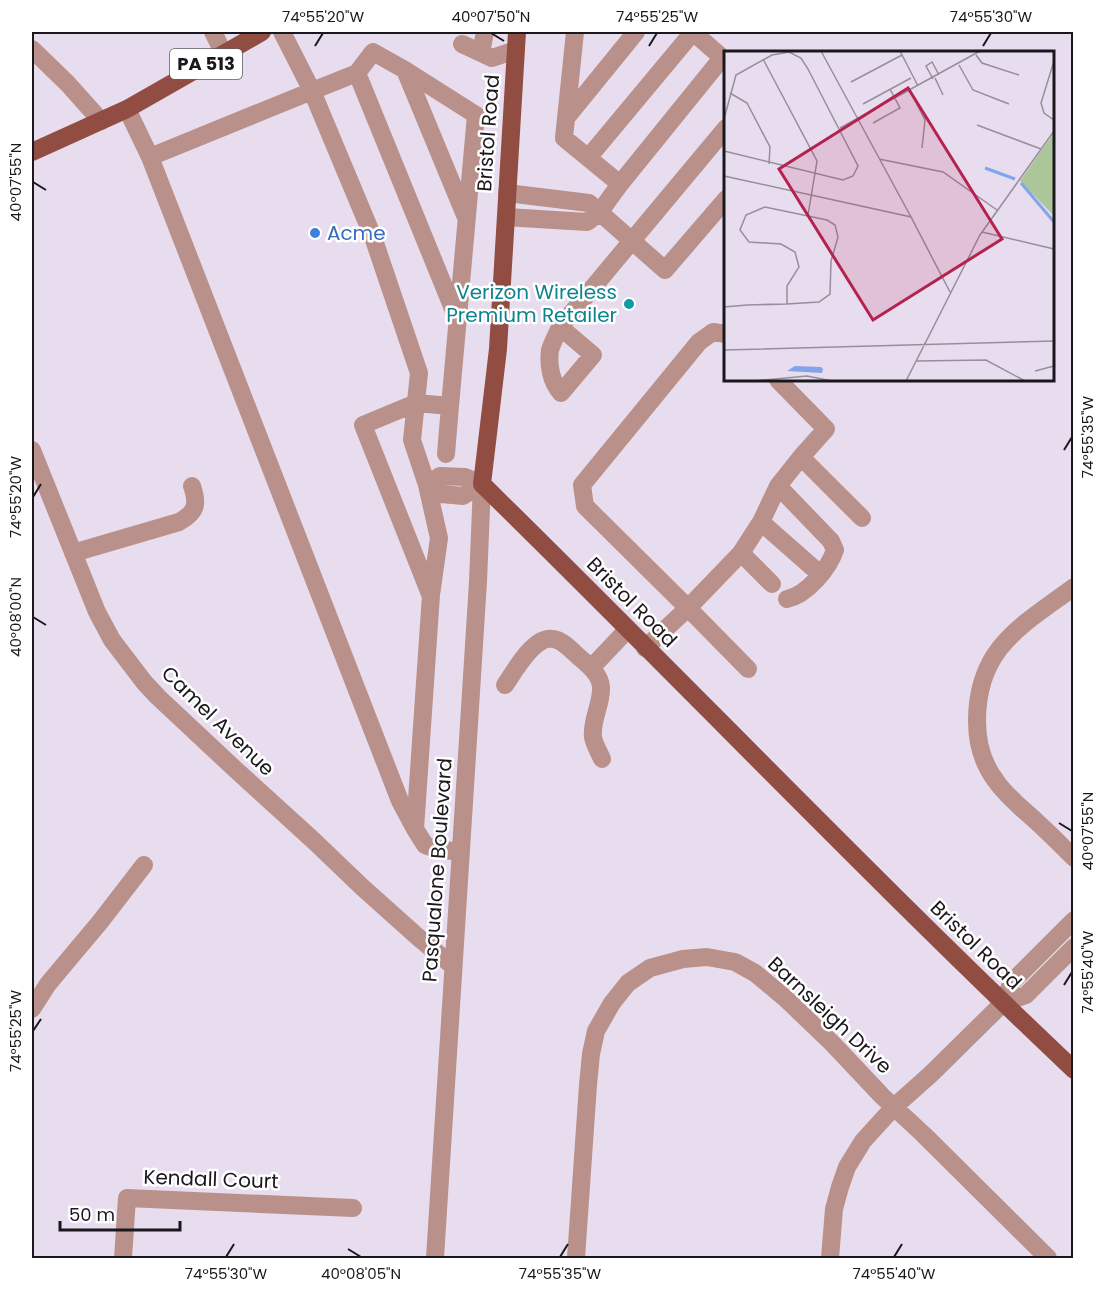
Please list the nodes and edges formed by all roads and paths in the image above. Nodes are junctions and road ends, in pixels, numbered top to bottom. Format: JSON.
{"nodes":[{"id":1,"x":213,"y":32,"type":"edge"},
{"id":2,"x":262,"y":32,"type":"edge"},
{"id":3,"x":282,"y":32,"type":"edge"},
{"id":4,"x":485,"y":32,"type":"edge"},
{"id":5,"x":518,"y":32,"type":"edge"},
{"id":6,"x":575,"y":32,"type":"edge"},
{"id":7,"x":636,"y":32,"type":"edge"},
{"id":8,"x":693,"y":32,"type":"edge"},
{"id":9,"x":462,"y":44,"type":"dead end"},
{"id":10,"x":32,"y":49,"type":"edge"},
{"id":11,"x":516,"y":50,"type":"junction"},
{"id":12,"x":481,"y":53,"type":"junction"},
{"id":13,"x":224,"y":54,"type":"junction"},
{"id":14,"x":724,"y":60,"type":"edge"},
{"id":15,"x":405,"y":70,"type":"junction"},
{"id":16,"x":357,"y":73,"type":"junction"},
{"id":17,"x":312,"y":91,"type":"junction"},
{"id":18,"x":127,"y":109,"type":"junction"},
{"id":19,"x":566,"y":118,"type":"junction"},
{"id":20,"x":101,"y":121,"type":"junction"},
{"id":21,"x":724,"y":130,"type":"edge"},
{"id":22,"x":32,"y":152,"type":"edge"},
{"id":23,"x":150,"y":158,"type":"junction"},
{"id":24,"x":588,"y":158,"type":"junction"},
{"id":25,"x":620,"y":184,"type":"junction"},
{"id":26,"x":507,"y":193,"type":"junction"},
{"id":27,"x":724,"y":201,"type":"edge"},
{"id":28,"x":599,"y":213,"type":"junction"},
{"id":29,"x":466,"y":217,"type":"junction"},
{"id":30,"x":506,"y":217,"type":"junction"},
{"id":31,"x":632,"y":242,"type":"junction"},
{"id":32,"x":457,"y":319,"type":"junction"},
{"id":33,"x":560,"y":327,"type":"dead end"},
{"id":34,"x":724,"y":334,"type":"edge"},
{"id":35,"x":779,"y":381,"type":"edge"},
{"id":36,"x":416,"y":404,"type":"junction"},
{"id":37,"x":450,"y":406,"type":"junction"},
{"id":38,"x":32,"y":450,"type":"edge"},
{"id":39,"x":446,"y":454,"type":"dead end"},
{"id":40,"x":801,"y":457,"type":"junction"},
{"id":41,"x":482,"y":484,"type":"junction"},
{"id":42,"x":427,"y":485,"type":"junction"},
{"id":43,"x":192,"y":486,"type":"dead end"},
{"id":44,"x":778,"y":486,"type":"junction"},
{"id":45,"x":862,"y":518,"type":"dead end"},
{"id":46,"x":761,"y":522,"type":"junction"},
{"id":47,"x":74,"y":553,"type":"junction"},
{"id":48,"x":741,"y":553,"type":"junction"},
{"id":49,"x":820,"y":574,"type":"junction"},
{"id":50,"x":772,"y":584,"type":"dead end"},
{"id":51,"x":1074,"y":587,"type":"edge"},
{"id":52,"x":431,"y":595,"type":"junction"},
{"id":53,"x":787,"y":598,"type":"dead end"},
{"id":54,"x":688,"y":608,"type":"junction"},
{"id":55,"x":628,"y":629,"type":"junction"},
{"id":56,"x":645,"y":648,"type":"junction"},
{"id":57,"x":591,"y":668,"type":"junction"},
{"id":58,"x":748,"y":669,"type":"dead end"},
{"id":59,"x":505,"y":685,"type":"dead end"},
{"id":60,"x":602,"y":759,"type":"dead end"},
{"id":61,"x":415,"y":829,"type":"junction"},
{"id":62,"x":461,"y":852,"type":"junction"},
{"id":63,"x":1074,"y":858,"type":"edge"},
{"id":64,"x":144,"y":865,"type":"dead end"},
{"id":65,"x":1074,"y":920,"type":"edge"},
{"id":66,"x":1074,"y":947,"type":"edge"},
{"id":67,"x":453,"y":966,"type":"junction"},
{"id":68,"x":1003,"y":1003,"type":"junction"},
{"id":69,"x":32,"y":1009,"type":"edge"},
{"id":70,"x":1074,"y":1070,"type":"edge"},
{"id":71,"x":894,"y":1107,"type":"junction"},
{"id":72,"x":353,"y":1208,"type":"dead end"},
{"id":73,"x":123,"y":1258,"type":"edge"},
{"id":74,"x":435,"y":1258,"type":"edge"},
{"id":75,"x":576,"y":1258,"type":"edge"},
{"id":76,"x":830,"y":1258,"type":"edge"},
{"id":77,"x":1048,"y":1258,"type":"edge"}],
"edges":[{"from":1,"to":13,"type":"street"},
{"from":2,"to":13,"type":"main road","number":"PA 513"},
{"from":3,"to":17,"type":"street"},
{"from":4,"to":12,"type":"street"},
{"from":5,"to":11,"type":"main road","name":"Bristol Road"},
{"from":6,"to":19,"type":"street"},
{"from":7,"to":19,"type":"street"},
{"from":8,"to":14,"type":"street"},
{"from":8,"to":24,"type":"street"},
{"from":9,"to":12,"type":"street"},
{"from":10,"to":20,"type":"street"},
{"from":11,"to":12,"type":"street"},
{"from":11,"to":26,"type":"main road","name":"Bristol Road"},
{"from":13,"to":18,"type":"main road","number":"PA 513"},
{"from":14,"to":25,"type":"street"},
{"from":15,"to":16,"type":"street"},
{"from":15,"to":29,"type":"street"},
{"from":15,"to":29,"type":"street"},
{"from":16,"to":17,"type":"street"},
{"from":16,"to":32,"type":"street"},
{"from":17,"to":23,"type":"street"},
{"from":17,"to":36,"type":"street"},
{"from":18,"to":20,"type":"main road","number":"PA 513"},
{"from":18,"to":23,"type":"street"},
{"from":19,"to":24,"type":"street"},
{"from":20,"to":22,"type":"main road","number":"PA 513"},
{"from":21,"to":31,"type":"street"},
{"from":23,"to":61,"type":"street"},
{"from":24,"to":25,"type":"street"},
{"from":25,"to":28,"type":"street"},
{"from":26,"to":28,"type":"street"},
{"from":26,"to":30,"type":"main road","name":"Bristol Road"},
{"from":27,"to":31,"type":"street"},
{"from":28,"to":30,"type":"street"},
{"from":28,"to":31,"type":"street"},
{"from":29,"to":32,"type":"street"},
{"from":30,"to":41,"type":"main road","name":"Bristol Road"},
{"from":31,"to":33,"type":"street"},
{"from":32,"to":37,"type":"street"},
{"from":34,"to":54,"type":"street"},
{"from":35,"to":40,"type":"street"},
{"from":36,"to":37,"type":"street"},
{"from":36,"to":42,"type":"street"},
{"from":36,"to":52,"type":"street"},
{"from":37,"to":39,"type":"street"},
{"from":38,"to":47,"type":"street","name":"Camel Avenue"},
{"from":40,"to":44,"type":"street"},
{"from":40,"to":45,"type":"street"},
{"from":41,"to":42,"type":"street"},
{"from":41,"to":55,"type":"main road","name":"Bristol Road"},
{"from":41,"to":62,"type":"street","name":"Pasqualone Boulevard"},
{"from":42,"to":52,"type":"street"},
{"from":43,"to":47,"type":"street"},
{"from":44,"to":46,"type":"street"},
{"from":44,"to":49,"type":"street"},
{"from":46,"to":48,"type":"street"},
{"from":46,"to":49,"type":"street"},
{"from":47,"to":67,"type":"street","name":"Camel Avenue"},
{"from":48,"to":50,"type":"street"},
{"from":48,"to":54,"type":"street"},
{"from":49,"to":53,"type":"street"},
{"from":51,"to":63,"type":"street"},
{"from":52,"to":61,"type":"street"},
{"from":54,"to":56,"type":"street"},
{"from":54,"to":58,"type":"street"},
{"from":55,"to":56,"type":"main road","name":"Bristol Road"},
{"from":55,"to":57,"type":"street"},
{"from":56,"to":68,"type":"main road","name":"Bristol Road"},
{"from":57,"to":59,"type":"street"},
{"from":57,"to":60,"type":"street"},
{"from":61,"to":62,"type":"street"},
{"from":62,"to":67,"type":"street","name":"Pasqualone Boulevard"},
{"from":64,"to":69,"type":"street"},
{"from":65,"to":68,"type":"street"},
{"from":66,"to":68,"type":"street"},
{"from":67,"to":74,"type":"street","name":"Pasqualone Boulevard"},
{"from":68,"to":70,"type":"main road","name":"Bristol Road"},
{"from":68,"to":71,"type":"street"},
{"from":71,"to":75,"type":"street","name":"Barnsleigh Drive"},
{"from":71,"to":76,"type":"street"},
{"from":71,"to":77,"type":"street","name":"Barnsleigh Drive"},
{"from":72,"to":73,"type":"street","name":"Kendall Court"}]}
